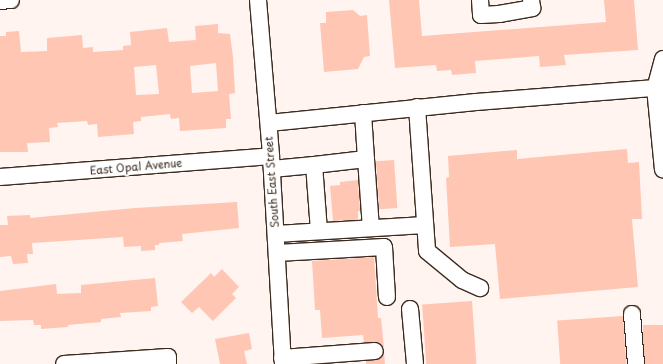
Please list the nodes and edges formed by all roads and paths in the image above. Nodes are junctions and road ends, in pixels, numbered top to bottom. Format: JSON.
{"nodes":[{"id":1,"x":11,"y":0,"type":"edge"},
{"id":2,"x":258,"y":0,"type":"edge"},
{"id":3,"x":480,"y":0,"type":"edge"},
{"id":4,"x":531,"y":0,"type":"edge"},
{"id":5,"x":0,"y":1,"type":"edge"},
{"id":6,"x":663,"y":59,"type":"edge"},
{"id":7,"x":655,"y":88,"type":"junction"},
{"id":8,"x":417,"y":107,"type":"junction"},
{"id":9,"x":363,"y":113,"type":"junction"},
{"id":10,"x":269,"y":123,"type":"junction"},
{"id":11,"x":366,"y":159,"type":"junction"},
{"id":12,"x":272,"y":162,"type":"junction"},
{"id":13,"x":314,"y":165,"type":"junction"},
{"id":14,"x":663,"y":170,"type":"edge"},
{"id":15,"x":0,"y":177,"type":"edge"},
{"id":16,"x":425,"y":225,"type":"junction"},
{"id":17,"x":371,"y":228,"type":"junction"},
{"id":18,"x":319,"y":231,"type":"junction"},
{"id":19,"x":276,"y":234,"type":"junction"},
{"id":20,"x":277,"y":253,"type":"junction"},
{"id":21,"x":480,"y":288,"type":"dead end"},
{"id":22,"x":387,"y":297,"type":"dead end"},
{"id":23,"x":410,"y":309,"type":"dead end"},
{"id":24,"x":632,"y":314,"type":"dead end"},
{"id":25,"x":375,"y":351,"type":"dead end"},
{"id":26,"x":168,"y":361,"type":"edge"},
{"id":27,"x":283,"y":361,"type":"edge"},
{"id":28,"x":64,"y":364,"type":"edge"},
{"id":29,"x":415,"y":364,"type":"edge"},
{"id":30,"x":636,"y":364,"type":"edge"}],
"edges":[{"from":1,"to":5,"type":"street"},
{"from":2,"to":10,"type":"street","name":"South East Street"},
{"from":3,"to":4,"type":"street"},
{"from":6,"to":7,"type":"street"},
{"from":7,"to":8,"type":"street"},
{"from":7,"to":14,"type":"street"},
{"from":8,"to":9,"type":"street"},
{"from":8,"to":16,"type":"street"},
{"from":9,"to":10,"type":"street"},
{"from":9,"to":11,"type":"street"},
{"from":10,"to":12,"type":"street","name":"South East Street"},
{"from":11,"to":13,"type":"street","name":"East Opal Avenue"},
{"from":11,"to":17,"type":"street"},
{"from":12,"to":13,"type":"street","name":"East Opal Avenue"},
{"from":12,"to":15,"type":"street","name":"East Opal Avenue"},
{"from":12,"to":19,"type":"street","name":"South East Street"},
{"from":13,"to":18,"type":"street"},
{"from":16,"to":17,"type":"street"},
{"from":16,"to":21,"type":"street"},
{"from":17,"to":18,"type":"street"},
{"from":18,"to":19,"type":"street"},
{"from":19,"to":20,"type":"street","name":"South East Street"},
{"from":20,"to":22,"type":"street"},
{"from":20,"to":27,"type":"street","name":"South East Street"},
{"from":23,"to":29,"type":"street"},
{"from":24,"to":30,"type":"street"},
{"from":25,"to":27,"type":"street"},
{"from":26,"to":28,"type":"street"}]}
